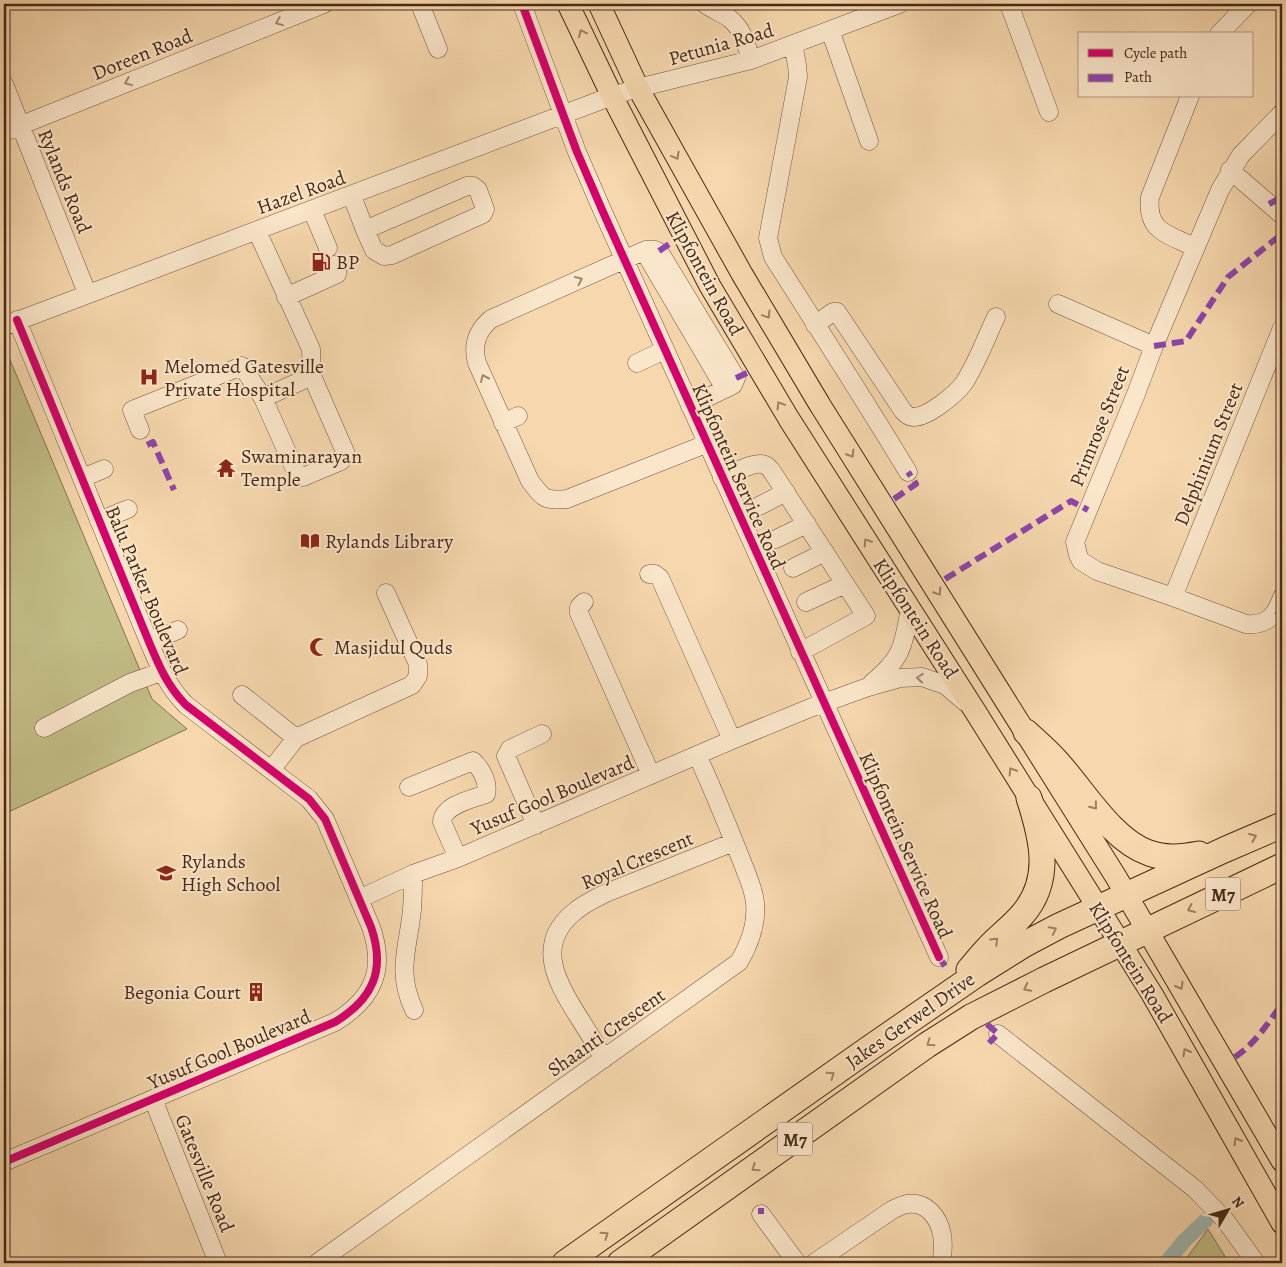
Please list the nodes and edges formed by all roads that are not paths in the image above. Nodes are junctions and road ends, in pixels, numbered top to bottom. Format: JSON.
{"nodes":[{"id":1,"x":324,"y":4,"type":"edge"},
{"id":2,"x":420,"y":4,"type":"edge"},
{"id":3,"x":522,"y":4,"type":"edge"},
{"id":4,"x":568,"y":4,"type":"edge"},
{"id":5,"x":599,"y":4,"type":"edge"},
{"id":6,"x":705,"y":4,"type":"edge"},
{"id":7,"x":899,"y":4,"type":"edge"},
{"id":8,"x":1008,"y":4,"type":"edge"},
{"id":9,"x":1248,"y":4,"type":"edge"},
{"id":10,"x":830,"y":30,"type":"junction"},
{"id":11,"x":1221,"y":32,"type":"edge"},
{"id":12,"x":794,"y":44,"type":"junction"},
{"id":13,"x":438,"y":49,"type":"dead end"},
{"id":14,"x":751,"y":60,"type":"junction"},
{"id":15,"x":4,"y":84,"type":"edge"},
{"id":16,"x":638,"y":88,"type":"junction"},
{"id":17,"x":612,"y":96,"type":"junction"},
{"id":18,"x":1189,"y":98,"type":"edge"},
{"id":19,"x":1049,"y":112,"type":"dead end"},
{"id":20,"x":1282,"y":113,"type":"edge"},
{"id":21,"x":564,"y":115,"type":"junction"},
{"id":22,"x":20,"y":126,"type":"junction"},
{"id":23,"x":4,"y":132,"type":"edge"},
{"id":24,"x":868,"y":141,"type":"dead end"},
{"id":25,"x":1230,"y":170,"type":"junction"},
{"id":26,"x":352,"y":196,"type":"junction"},
{"id":27,"x":312,"y":210,"type":"junction"},
{"id":28,"x":1282,"y":216,"type":"edge"},
{"id":29,"x":365,"y":230,"type":"junction"},
{"id":30,"x":257,"y":231,"type":"junction"},
{"id":31,"x":1194,"y":247,"type":"junction"},
{"id":32,"x":328,"y":248,"type":"dead end"},
{"id":33,"x":624,"y":260,"type":"junction"},
{"id":34,"x":334,"y":265,"type":"dead end"},
{"id":35,"x":87,"y":293,"type":"junction"},
{"id":36,"x":286,"y":296,"type":"junction"},
{"id":37,"x":1058,"y":304,"type":"dead end"},
{"id":38,"x":996,"y":317,"type":"dead end"},
{"id":39,"x":11,"y":323,"type":"edge"},
{"id":40,"x":816,"y":325,"type":"junction"},
{"id":41,"x":1282,"y":328,"type":"edge"},
{"id":42,"x":1154,"y":346,"type":"junction"},
{"id":43,"x":664,"y":350,"type":"junction"},
{"id":44,"x":637,"y":363,"type":"dead end"},
{"id":45,"x":312,"y":376,"type":"junction"},
{"id":46,"x":263,"y":398,"type":"junction"},
{"id":47,"x":690,"y":406,"type":"junction"},
{"id":48,"x":140,"y":430,"type":"dead end"},
{"id":49,"x":706,"y":444,"type":"junction"},
{"id":50,"x":104,"y":469,"type":"dead end"},
{"id":51,"x":908,"y":472,"type":"dead end"},
{"id":52,"x":82,"y":478,"type":"junction"},
{"id":53,"x":722,"y":478,"type":"junction"},
{"id":54,"x":786,"y":492,"type":"junction"},
{"id":55,"x":759,"y":506,"type":"dead end"},
{"id":56,"x":128,"y":509,"type":"dead end"},
{"id":57,"x":99,"y":521,"type":"junction"},
{"id":58,"x":807,"y":524,"type":"junction"},
{"id":59,"x":776,"y":539,"type":"dead end"},
{"id":60,"x":825,"y":552,"type":"junction"},
{"id":61,"x":793,"y":568,"type":"dead end"},
{"id":62,"x":649,"y":574,"type":"dead end"},
{"id":63,"x":845,"y":584,"type":"junction"},
{"id":64,"x":386,"y":593,"type":"dead end"},
{"id":65,"x":1173,"y":597,"type":"junction"},
{"id":66,"x":1282,"y":597,"type":"edge"},
{"id":67,"x":584,"y":602,"type":"dead end"},
{"id":68,"x":806,"y":602,"type":"dead end"},
{"id":69,"x":910,"y":608,"type":"junction"},
{"id":70,"x":178,"y":630,"type":"dead end"},
{"id":71,"x":149,"y":642,"type":"junction"},
{"id":72,"x":800,"y":652,"type":"junction"},
{"id":73,"x":161,"y":672,"type":"junction"},
{"id":74,"x":868,"y":687,"type":"junction"},
{"id":75,"x":242,"y":695,"type":"dead end"},
{"id":76,"x":824,"y":703,"type":"junction"},
{"id":77,"x":975,"y":711,"type":"junction"},
{"id":78,"x":44,"y":728,"type":"dead end"},
{"id":79,"x":1026,"y":732,"type":"junction"},
{"id":80,"x":542,"y":734,"type":"dead end"},
{"id":81,"x":296,"y":738,"type":"junction"},
{"id":82,"x":732,"y":740,"type":"junction"},
{"id":83,"x":698,"y":755,"type":"junction"},
{"id":84,"x":271,"y":770,"type":"junction"},
{"id":85,"x":651,"y":775,"type":"junction"},
{"id":86,"x":409,"y":787,"type":"dead end"},
{"id":87,"x":1029,"y":798,"type":"junction"},
{"id":88,"x":536,"y":825,"type":"junction"},
{"id":89,"x":1282,"y":825,"type":"edge"},
{"id":90,"x":734,"y":842,"type":"junction"},
{"id":91,"x":1224,"y":850,"type":"junction"},
{"id":92,"x":458,"y":858,"type":"junction"},
{"id":93,"x":1282,"y":866,"type":"edge"},
{"id":94,"x":413,"y":874,"type":"junction"},
{"id":95,"x":1126,"y":894,"type":"junction"},
{"id":96,"x":359,"y":899,"type":"junction"},
{"id":97,"x":1098,"y":908,"type":"junction"},
{"id":98,"x":1147,"y":930,"type":"junction"},
{"id":99,"x":1120,"y":942,"type":"junction"},
{"id":100,"x":939,"y":957,"type":"dead end"},
{"id":101,"x":951,"y":991,"type":"junction"},
{"id":102,"x":414,"y":1010,"type":"dead end"},
{"id":103,"x":998,"y":1034,"type":"dead end"},
{"id":104,"x":604,"y":1059,"type":"junction"},
{"id":105,"x":153,"y":1099,"type":"junction"},
{"id":106,"x":1282,"y":1161,"type":"edge"},
{"id":107,"x":4,"y":1162,"type":"edge"},
{"id":108,"x":761,"y":1214,"type":"dead end"},
{"id":109,"x":1282,"y":1223,"type":"edge"},
{"id":110,"x":218,"y":1263,"type":"edge"},
{"id":111,"x":317,"y":1263,"type":"edge"},
{"id":112,"x":565,"y":1263,"type":"edge"},
{"id":113,"x":620,"y":1263,"type":"edge"},
{"id":114,"x":797,"y":1263,"type":"edge"},
{"id":115,"x":814,"y":1263,"type":"edge"},
{"id":116,"x":942,"y":1263,"type":"edge"},
{"id":117,"x":1256,"y":1263,"type":"edge"}],
"edges":[{"from":1,"to":22,"type":"street","name":"Doreen Road","one_way":true},
{"from":2,"to":13,"type":"street"},
{"from":3,"to":21,"type":"street","name":"Klipfontein Service Road"},
{"from":17,"to":4,"type":"main road","name":"Klipfontein Road","one_way":true},
{"from":5,"to":16,"type":"main road","name":"Klipfontein Road"},
{"from":6,"to":14,"type":"street"},
{"from":7,"to":10,"type":"street","name":"Petunia Road"},
{"from":8,"to":19,"type":"street"},
{"from":9,"to":11,"type":"street"},
{"from":10,"to":12,"type":"street","name":"Petunia Road"},
{"from":10,"to":24,"type":"street"},
{"from":12,"to":14,"type":"street","name":"Petunia Road"},
{"from":12,"to":40,"type":"street"},
{"from":14,"to":16,"type":"street","name":"Petunia Road"},
{"from":15,"to":22,"type":"street","name":"Rylands Road"},
{"from":16,"to":17,"type":"street","name":"Petunia Road"},
{"from":16,"to":79,"type":"main road","name":"Klipfontein Road","one_way":true},
{"from":17,"to":21,"type":"street","name":"Hazel Road"},
{"from":69,"to":17,"type":"main road","name":"Klipfontein Road","one_way":true},
{"from":18,"to":31,"type":"street"},
{"from":20,"to":25,"type":"street","name":"Primrose Street"},
{"from":21,"to":26,"type":"street","name":"Hazel Road"},
{"from":21,"to":33,"type":"street","name":"Klipfontein Service Road"},
{"from":22,"to":23,"type":"street","name":"Doreen Road"},
{"from":22,"to":35,"type":"street","name":"Rylands Road"},
{"from":25,"to":28,"type":"street"},
{"from":25,"to":31,"type":"street","name":"Primrose Street"},
{"from":26,"to":27,"type":"street","name":"Hazel Road"},
{"from":26,"to":29,"type":"street"},
{"from":27,"to":30,"type":"street","name":"Hazel Road"},
{"from":27,"to":32,"type":"street"},
{"from":29,"to":29,"type":"street"},
{"from":30,"to":35,"type":"street","name":"Hazel Road"},
{"from":30,"to":36,"type":"street"},
{"from":31,"to":42,"type":"street","name":"Primrose Street"},
{"from":33,"to":43,"type":"street","name":"Klipfontein Service Road"},
{"from":33,"to":47,"type":"street"},
{"from":49,"to":33,"type":"street","one_way":true},
{"from":34,"to":36,"type":"street"},
{"from":35,"to":39,"type":"street","name":"Hazel Road"},
{"from":36,"to":45,"type":"street"},
{"from":37,"to":42,"type":"street"},
{"from":38,"to":40,"type":"street"},
{"from":39,"to":52,"type":"street","name":"Balu Parker Boulevard"},
{"from":40,"to":51,"type":"street"},
{"from":41,"to":65,"type":"street","name":"Delphinium Street"},
{"from":42,"to":65,"type":"street","name":"Primrose Street"},
{"from":43,"to":44,"type":"street"},
{"from":43,"to":47,"type":"street","name":"Klipfontein Service Road"},
{"from":45,"to":46,"type":"street"},
{"from":45,"to":46,"type":"street"},
{"from":46,"to":48,"type":"street"},
{"from":47,"to":49,"type":"street","name":"Klipfontein Service Road"},
{"from":49,"to":53,"type":"street","name":"Klipfontein Service Road"},
{"from":50,"to":52,"type":"street"},
{"from":52,"to":57,"type":"street","name":"Balu Parker Boulevard"},
{"from":53,"to":54,"type":"street"},
{"from":53,"to":72,"type":"street","name":"Klipfontein Service Road"},
{"from":54,"to":55,"type":"street"},
{"from":54,"to":58,"type":"street"},
{"from":56,"to":57,"type":"street"},
{"from":57,"to":71,"type":"street","name":"Balu Parker Boulevard"},
{"from":58,"to":59,"type":"street"},
{"from":58,"to":60,"type":"street"},
{"from":60,"to":61,"type":"street"},
{"from":60,"to":63,"type":"street"},
{"from":62,"to":82,"type":"street"},
{"from":63,"to":68,"type":"street"},
{"from":63,"to":72,"type":"street"},
{"from":64,"to":81,"type":"street"},
{"from":65,"to":66,"type":"street","name":"Primrose Street"},
{"from":67,"to":85,"type":"street"},
{"from":69,"to":74,"type":"street","name":"Yusuf Gool Boulevard"},
{"from":69,"to":77,"type":"main road","name":"Klipfontein Road"},
{"from":70,"to":71,"type":"street"},
{"from":71,"to":73,"type":"street","name":"Balu Parker Boulevard"},
{"from":72,"to":76,"type":"street","name":"Klipfontein Service Road"},
{"from":73,"to":78,"type":"street"},
{"from":73,"to":84,"type":"street","name":"Balu Parker Boulevard"},
{"from":74,"to":76,"type":"street","name":"Yusuf Gool Boulevard"},
{"from":77,"to":74,"type":"street","name":"Yusuf Gool Boulevard","one_way":true},
{"from":75,"to":81,"type":"street"},
{"from":76,"to":82,"type":"street","name":"Yusuf Gool Boulevard"},
{"from":76,"to":100,"type":"street","name":"Klipfontein Service Road"},
{"from":87,"to":77,"type":"main road","name":"Klipfontein Road","one_way":true},
{"from":79,"to":91,"type":"highway","one_way":true},
{"from":79,"to":95,"type":"main road","name":"Klipfontein Road"},
{"from":80,"to":88,"type":"street"},
{"from":81,"to":84,"type":"street"},
{"from":82,"to":83,"type":"street","name":"Yusuf Gool Boulevard"},
{"from":83,"to":85,"type":"street","name":"Yusuf Gool Boulevard"},
{"from":83,"to":90,"type":"street","name":"Shaanti Crescent"},
{"from":84,"to":96,"type":"street","name":"Balu Parker Boulevard"},
{"from":85,"to":88,"type":"street","name":"Yusuf Gool Boulevard"},
{"from":86,"to":92,"type":"street"},
{"from":87,"to":97,"type":"main road","name":"Klipfontein Road"},
{"from":101,"to":87,"type":"highway","one_way":true},
{"from":88,"to":92,"type":"street","name":"Yusuf Gool Boulevard"},
{"from":91,"to":89,"type":"highway","name":"Jakes Gerwel Drive","number":"M7","one_way":true},
{"from":90,"to":104,"type":"street","name":"Shaanti Crescent"},
{"from":90,"to":104,"type":"street","name":"Royal Crescent"},
{"from":91,"to":95,"type":"highway","name":"Jakes Gerwel Drive","number":"M7"},
{"from":92,"to":94,"type":"street","name":"Yusuf Gool Boulevard"},
{"from":93,"to":98,"type":"highway","name":"Jakes Gerwel Drive","number":"M7","one_way":true},
{"from":94,"to":96,"type":"street","name":"Yusuf Gool Boulevard"},
{"from":94,"to":102,"type":"street"},
{"from":95,"to":97,"type":"highway","name":"Jakes Gerwel Drive","number":"M7"},
{"from":95,"to":98,"type":"main road","name":"Klipfontein Road"},
{"from":96,"to":105,"type":"street","name":"Yusuf Gool Boulevard"},
{"from":97,"to":99,"type":"main road","name":"Klipfontein Road"},
{"from":101,"to":97,"type":"highway","name":"Jakes Gerwel Drive","number":"M7","one_way":true},
{"from":98,"to":99,"type":"highway","name":"Jakes Gerwel Drive","number":"M7"},
{"from":98,"to":106,"type":"main road","name":"Klipfontein Road","one_way":true},
{"from":109,"to":99,"type":"main road","name":"Klipfontein Road","one_way":true},
{"from":99,"to":113,"type":"highway","name":"Jakes Gerwel Drive","number":"M7","one_way":true},
{"from":112,"to":101,"type":"highway","name":"Jakes Gerwel Drive","number":"M7","one_way":true},
{"from":103,"to":117,"type":"street"},
{"from":104,"to":111,"type":"street","name":"Shaanti Crescent"},
{"from":105,"to":107,"type":"street","name":"Yusuf Gool Boulevard"},
{"from":105,"to":110,"type":"street","name":"Gatesville Road"},
{"from":108,"to":114,"type":"street"},
{"from":115,"to":116,"type":"street"}]}
